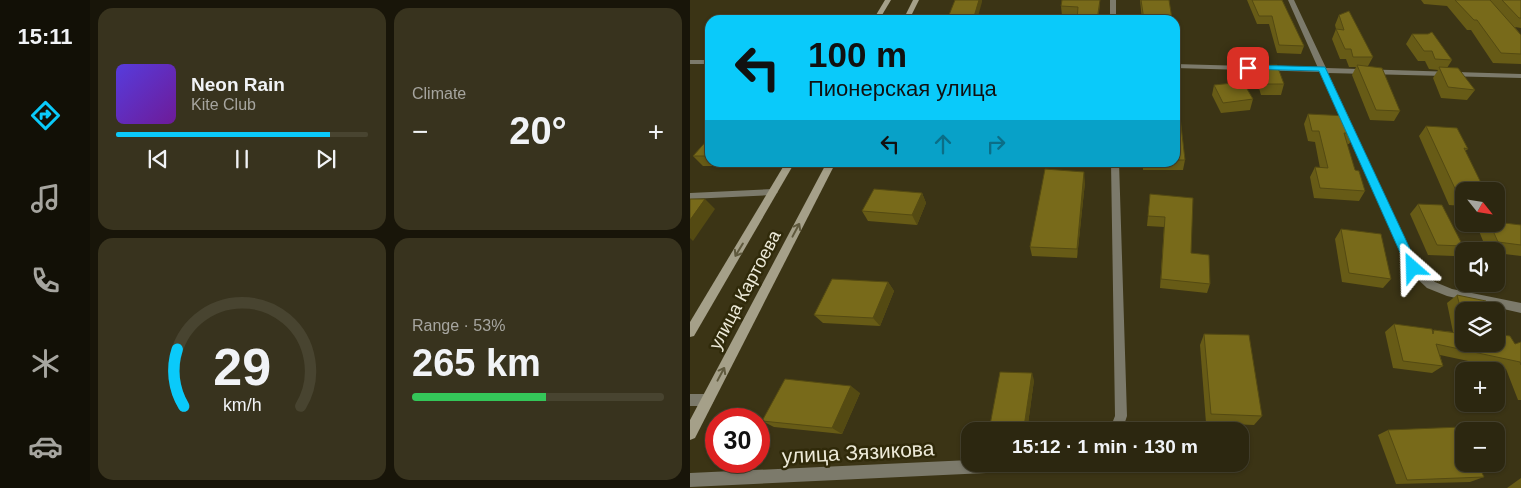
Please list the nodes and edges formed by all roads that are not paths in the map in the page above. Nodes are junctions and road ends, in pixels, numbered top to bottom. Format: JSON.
{"nodes":[{"id":1,"x":888,"y":0,"type":"edge"},
{"id":2,"x":916,"y":0,"type":"edge"},
{"id":3,"x":1113,"y":0,"type":"edge"},
{"id":4,"x":1291,"y":0,"type":"edge"},
{"id":5,"x":879,"y":15,"type":"edge"},
{"id":6,"x":908,"y":15,"type":"edge"},
{"id":7,"x":1113,"y":15,"type":"edge"},
{"id":8,"x":690,"y":62,"type":"edge"},
{"id":9,"x":705,"y":62,"type":"edge"},
{"id":10,"x":1180,"y":66,"type":"edge"},
{"id":11,"x":1322,"y":69,"type":"junction"},
{"id":12,"x":1521,"y":76,"type":"edge"},
{"id":13,"x":788,"y":167,"type":"edge"},
{"id":14,"x":829,"y":167,"type":"edge"},
{"id":15,"x":1115,"y":167,"type":"edge"},
{"id":16,"x":774,"y":192,"type":"junction"},
{"id":17,"x":690,"y":196,"type":"edge"},
{"id":18,"x":1521,"y":308,"type":"edge"},
{"id":19,"x":690,"y":332,"type":"edge"},
{"id":20,"x":690,"y":400,"type":"edge"},
{"id":21,"x":708,"y":400,"type":"junction"},
{"id":22,"x":1119,"y":422,"type":"edge"},
{"id":23,"x":690,"y":433,"type":"edge"},
{"id":24,"x":961,"y":467,"type":"edge"},
{"id":25,"x":690,"y":480,"type":"edge"}],
"edges":[{"from":1,"to":5,"type":"main road"},
{"from":2,"to":6,"type":"main road"},
{"from":3,"to":7,"type":"street"},
{"from":4,"to":11,"type":"street"},
{"from":8,"to":9,"type":"street"},
{"from":10,"to":11,"type":"street"},
{"from":11,"to":12,"type":"street"},
{"from":11,"to":18,"type":"street"},
{"from":13,"to":16,"type":"main road","name":"улица Картоева"},
{"from":21,"to":14,"type":"main road","name":"улица Картоева","one_way":true},
{"from":15,"to":22,"type":"street"},
{"from":16,"to":17,"type":"street"},
{"from":16,"to":19,"type":"main road","name":"улица Картоева","one_way":true},
{"from":20,"to":21,"type":"street"},
{"from":21,"to":23,"type":"main road","name":"улица Картоева"},
{"from":24,"to":25,"type":"street","name":"улица Зязикова"}]}
